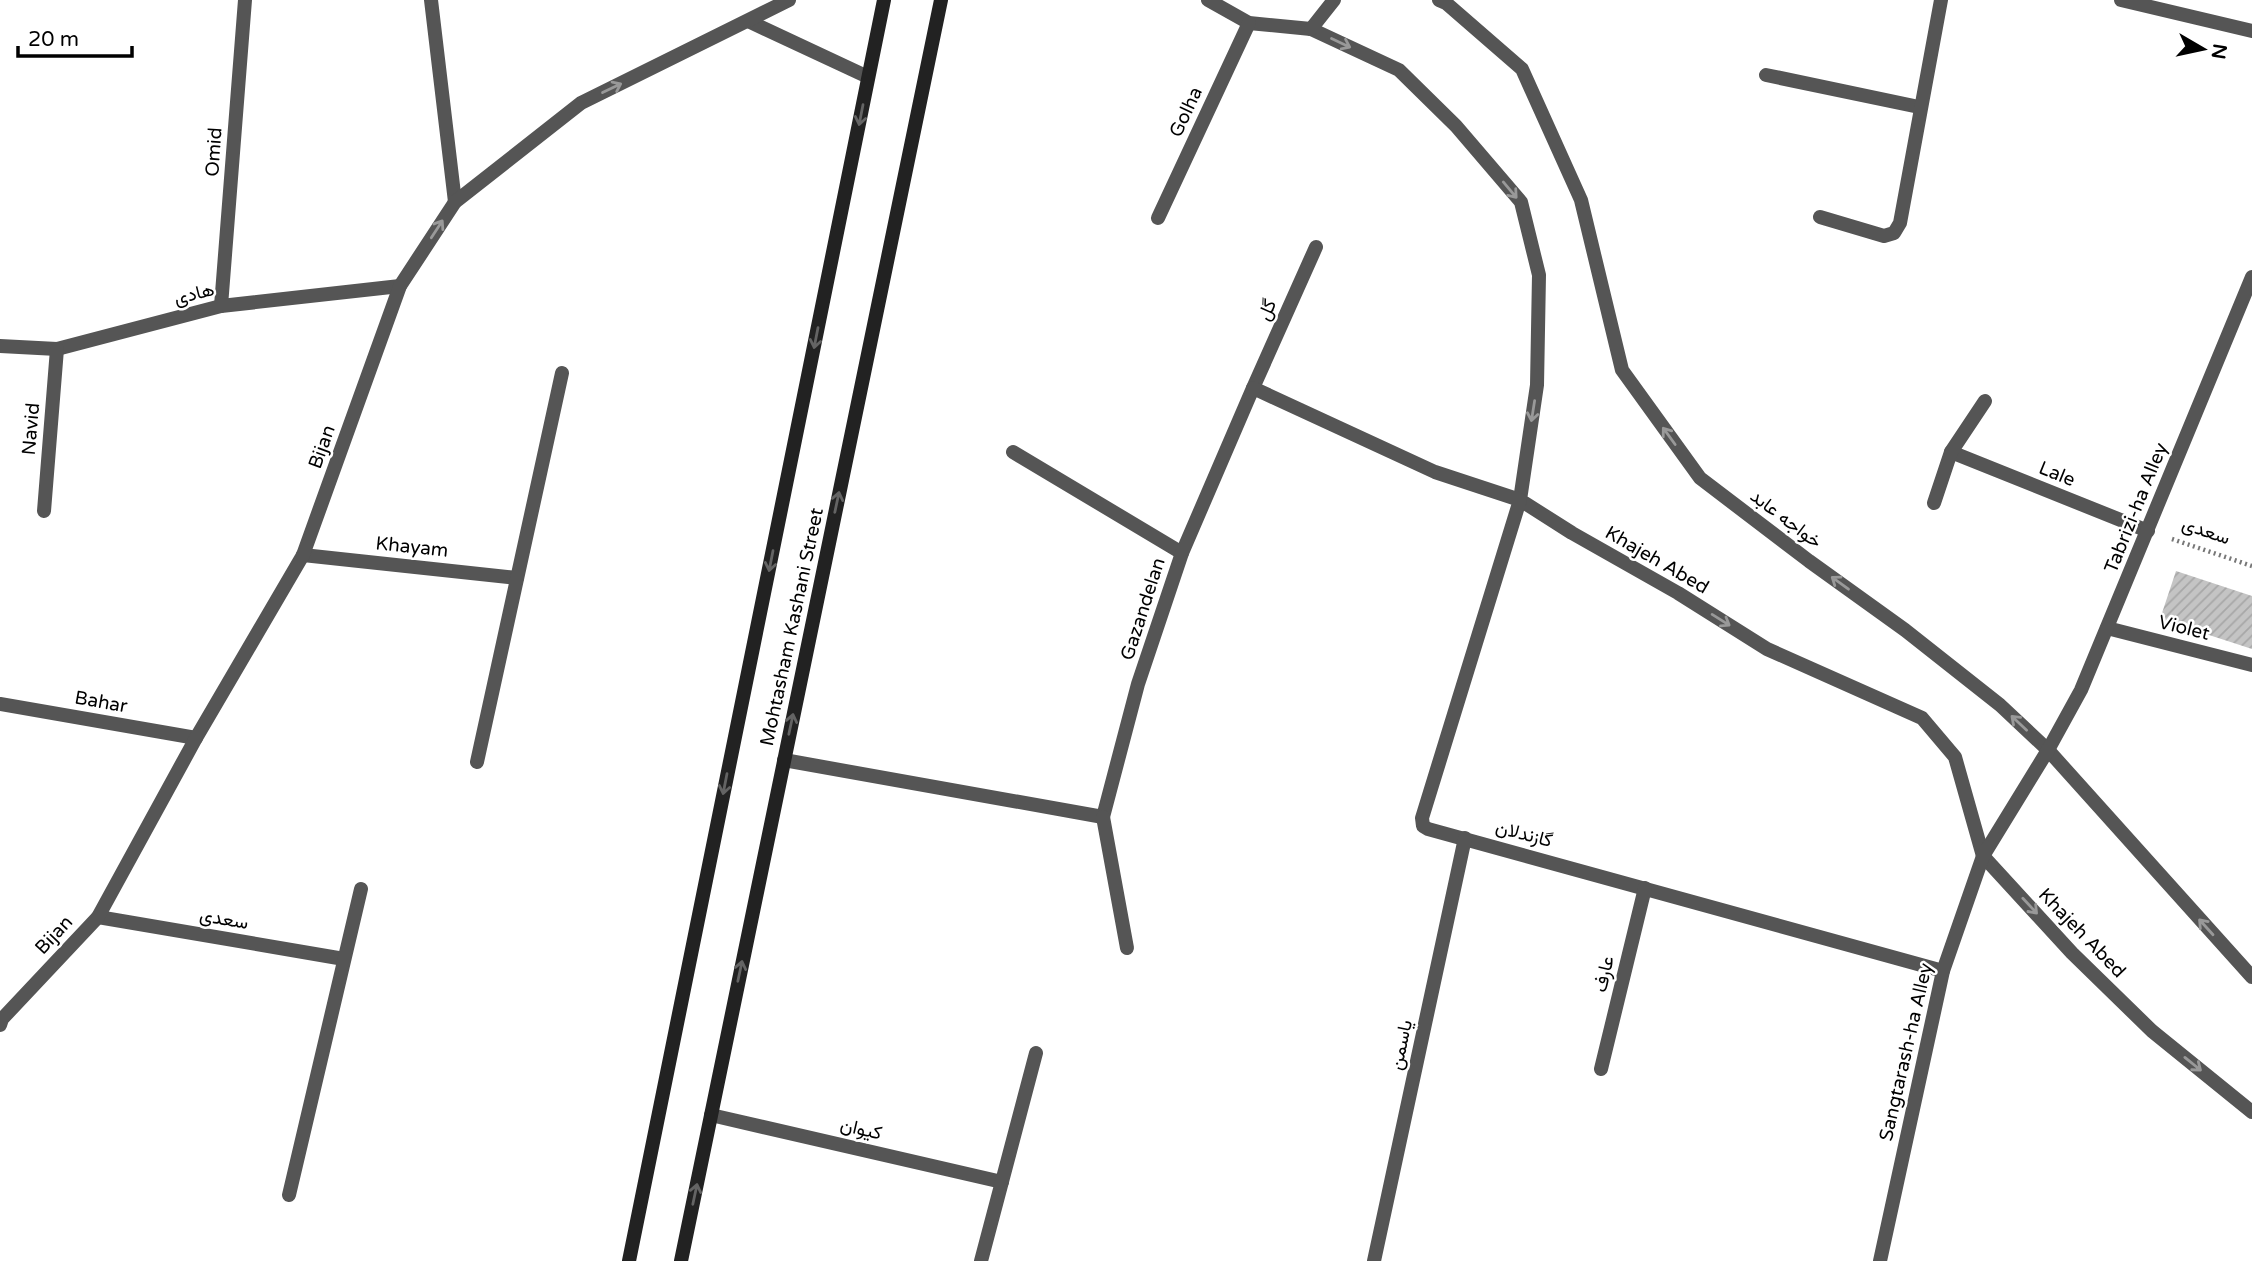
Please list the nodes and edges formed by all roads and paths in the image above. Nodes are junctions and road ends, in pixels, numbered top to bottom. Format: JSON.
{"nodes":[{"id":1,"x":245,"y":0,"type":"edge"},
{"id":2,"x":431,"y":0,"type":"edge"},
{"id":3,"x":789,"y":0,"type":"edge"},
{"id":4,"x":884,"y":0,"type":"edge"},
{"id":5,"x":941,"y":0,"type":"edge"},
{"id":6,"x":1208,"y":0,"type":"edge"},
{"id":7,"x":1334,"y":0,"type":"edge"},
{"id":8,"x":1439,"y":0,"type":"edge"},
{"id":9,"x":1941,"y":0,"type":"edge"},
{"id":10,"x":2121,"y":0,"type":"edge"},
{"id":11,"x":748,"y":21,"type":"junction"},
{"id":12,"x":1249,"y":23,"type":"junction"},
{"id":13,"x":1311,"y":29,"type":"junction"},
{"id":14,"x":2252,"y":31,"type":"edge"},
{"id":15,"x":1766,"y":75,"type":"dead end"},
{"id":16,"x":868,"y":77,"type":"junction"},
{"id":17,"x":1919,"y":107,"type":"junction"},
{"id":18,"x":455,"y":202,"type":"junction"},
{"id":19,"x":1820,"y":217,"type":"dead end"},
{"id":20,"x":1158,"y":218,"type":"dead end"},
{"id":21,"x":1316,"y":247,"type":"dead end"},
{"id":22,"x":2251,"y":283,"type":"edge"},
{"id":23,"x":400,"y":286,"type":"junction"},
{"id":24,"x":221,"y":306,"type":"junction"},
{"id":25,"x":0,"y":346,"type":"edge"},
{"id":26,"x":57,"y":349,"type":"junction"},
{"id":27,"x":562,"y":373,"type":"dead end"},
{"id":28,"x":1253,"y":388,"type":"junction"},
{"id":29,"x":1985,"y":401,"type":"dead end"},
{"id":30,"x":1013,"y":452,"type":"dead end"},
{"id":31,"x":1951,"y":452,"type":"junction"},
{"id":32,"x":1520,"y":500,"type":"junction"},
{"id":33,"x":1934,"y":503,"type":"dead end"},
{"id":34,"x":44,"y":511,"type":"dead end"},
{"id":35,"x":2148,"y":531,"type":"junction"},
{"id":36,"x":1182,"y":553,"type":"junction"},
{"id":37,"x":303,"y":555,"type":"junction"},
{"id":38,"x":2252,"y":566,"type":"edge"},
{"id":39,"x":517,"y":578,"type":"junction"},
{"id":40,"x":2107,"y":628,"type":"junction"},
{"id":41,"x":2252,"y":665,"type":"edge"},
{"id":42,"x":0,"y":704,"type":"edge"},
{"id":43,"x":196,"y":737,"type":"junction"},
{"id":44,"x":2048,"y":750,"type":"junction"},
{"id":45,"x":784,"y":760,"type":"junction"},
{"id":46,"x":477,"y":762,"type":"dead end"},
{"id":47,"x":1103,"y":817,"type":"junction"},
{"id":48,"x":1465,"y":838,"type":"junction"},
{"id":49,"x":1983,"y":856,"type":"junction"},
{"id":50,"x":1644,"y":888,"type":"junction"},
{"id":51,"x":360,"y":889,"type":"dead end"},
{"id":52,"x":98,"y":917,"type":"junction"},
{"id":53,"x":1127,"y":948,"type":"dead end"},
{"id":54,"x":344,"y":959,"type":"junction"},
{"id":55,"x":1943,"y":971,"type":"junction"},
{"id":56,"x":2252,"y":977,"type":"edge"},
{"id":57,"x":0,"y":1025,"type":"edge"},
{"id":58,"x":1036,"y":1053,"type":"dead end"},
{"id":59,"x":1601,"y":1069,"type":"dead end"},
{"id":60,"x":2252,"y":1112,"type":"edge"},
{"id":61,"x":711,"y":1115,"type":"junction"},
{"id":62,"x":1002,"y":1182,"type":"junction"},
{"id":63,"x":289,"y":1195,"type":"dead end"},
{"id":64,"x":629,"y":1261,"type":"edge"},
{"id":65,"x":681,"y":1261,"type":"edge"},
{"id":66,"x":981,"y":1261,"type":"edge"},
{"id":67,"x":1374,"y":1261,"type":"edge"},
{"id":68,"x":1880,"y":1261,"type":"edge"}],
"edges":[{"from":1,"to":24,"type":"street","name":"Omid"},
{"from":2,"to":18,"type":"street"},
{"from":3,"to":11,"type":"street","name":"Bijan"},
{"from":4,"to":16,"type":"main road","name":"Mohtasham Kashani Street"},
{"from":45,"to":5,"type":"main road","name":"Mohtasham Kashani Street","one_way":true},
{"from":6,"to":12,"type":"street"},
{"from":7,"to":13,"type":"street"},
{"from":44,"to":8,"type":"street","name":"خواجه عابد","one_way":true},
{"from":9,"to":17,"type":"street"},
{"from":10,"to":14,"type":"street"},
{"from":11,"to":16,"type":"street"},
{"from":18,"to":11,"type":"street","name":"Bijan","one_way":true},
{"from":12,"to":13,"type":"street"},
{"from":12,"to":20,"type":"street","name":"Golha"},
{"from":13,"to":32,"type":"street","one_way":true},
{"from":15,"to":17,"type":"street"},
{"from":16,"to":64,"type":"main road","name":"Mohtasham Kashani Street","one_way":true},
{"from":17,"to":19,"type":"street"},
{"from":23,"to":18,"type":"street","name":"Bijan","one_way":true},
{"from":21,"to":28,"type":"street","name":"گل"},
{"from":22,"to":35,"type":"street","name":"Tabrizi-ha Alley"},
{"from":23,"to":24,"type":"street","name":"هادی"},
{"from":23,"to":37,"type":"street","name":"Bijan"},
{"from":24,"to":26,"type":"street","name":"هادی"},
{"from":25,"to":26,"type":"street","name":"هادی"},
{"from":26,"to":34,"type":"street","name":"Navid"},
{"from":27,"to":39,"type":"street"},
{"from":28,"to":32,"type":"street"},
{"from":28,"to":36,"type":"street","name":"Gazandelan"},
{"from":29,"to":31,"type":"street"},
{"from":30,"to":36,"type":"street"},
{"from":31,"to":33,"type":"street"},
{"from":31,"to":35,"type":"street","name":"Lale"},
{"from":32,"to":48,"type":"street","name":"گازندلان"},
{"from":32,"to":49,"type":"street","name":"Khajeh Abed","one_way":true},
{"from":35,"to":38,"type":"path","name":"سعدی"},
{"from":35,"to":40,"type":"street","name":"Tabrizi-ha Alley"},
{"from":36,"to":47,"type":"street","name":"Gazandelan"},
{"from":37,"to":39,"type":"street","name":"Khayam"},
{"from":37,"to":43,"type":"street","name":"Bijan"},
{"from":39,"to":46,"type":"street"},
{"from":40,"to":41,"type":"street","name":"Violet"},
{"from":40,"to":44,"type":"street","name":"Tabrizi-ha Alley"},
{"from":42,"to":43,"type":"street","name":"Bahar"},
{"from":43,"to":52,"type":"street","name":"Bijan"},
{"from":44,"to":49,"type":"street","name":"Sangtarash-ha Alley"},
{"from":56,"to":44,"type":"street","name":"خواجه عابد","one_way":true},
{"from":45,"to":47,"type":"street"},
{"from":61,"to":45,"type":"main road","name":"Mohtasham Kashani Street","one_way":true},
{"from":47,"to":53,"type":"street"},
{"from":48,"to":50,"type":"street","name":"گازندلان"},
{"from":48,"to":67,"type":"street","name":"یاسمن"},
{"from":49,"to":55,"type":"street","name":"Sangtarash-ha Alley"},
{"from":49,"to":60,"type":"street","name":"Khajeh Abed","one_way":true},
{"from":50,"to":55,"type":"street","name":"گازندلان"},
{"from":50,"to":59,"type":"street","name":"عارف"},
{"from":51,"to":54,"type":"street"},
{"from":52,"to":54,"type":"street","name":"سعدی"},
{"from":52,"to":57,"type":"street","name":"Bijan"},
{"from":54,"to":63,"type":"street"},
{"from":55,"to":68,"type":"street","name":"Sangtarash-ha Alley"},
{"from":58,"to":62,"type":"street"},
{"from":61,"to":62,"type":"street","name":"کیوان"},
{"from":65,"to":61,"type":"main road","name":"Mohtasham Kashani Street","one_way":true},
{"from":62,"to":66,"type":"street"}]}
